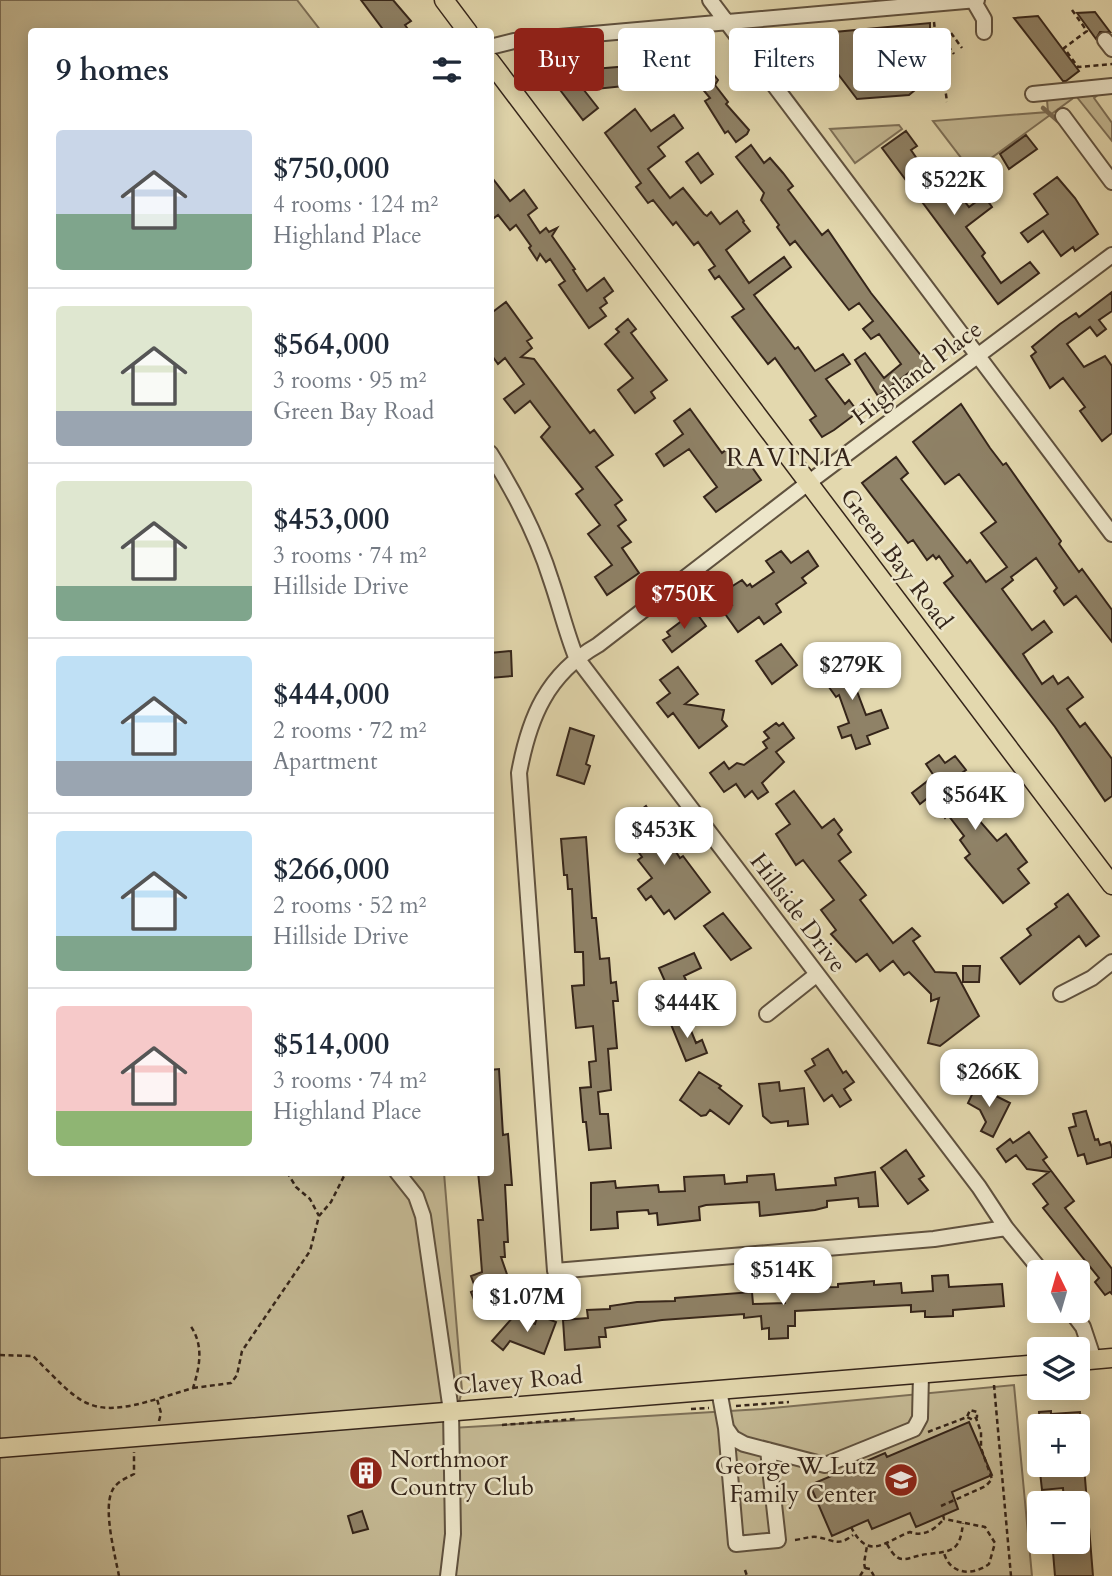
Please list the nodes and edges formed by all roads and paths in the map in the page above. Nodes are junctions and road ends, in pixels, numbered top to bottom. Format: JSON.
{"nodes":[{"id":1,"x":444,"y":0,"type":"edge"},
{"id":2,"x":710,"y":0,"type":"edge"},
{"id":3,"x":974,"y":0,"type":"edge"},
{"id":4,"x":1072,"y":10,"type":"dead end"},
{"id":5,"x":725,"y":20,"type":"junction"},
{"id":6,"x":934,"y":22,"type":"dead end"},
{"id":7,"x":465,"y":28,"type":"edge"},
{"id":8,"x":984,"y":32,"type":"dead end"},
{"id":9,"x":951,"y":33,"type":"dead end"},
{"id":10,"x":494,"y":46,"type":"edge"},
{"id":11,"x":962,"y":48,"type":"dead end"},
{"id":12,"x":951,"y":50,"type":"edge"},
{"id":13,"x":954,"y":54,"type":"dead end"},
{"id":14,"x":1112,"y":64,"type":"edge"},
{"id":15,"x":494,"y":66,"type":"edge"},
{"id":16,"x":1112,"y":86,"type":"edge"},
{"id":17,"x":1033,"y":94,"type":"dead end"},
{"id":18,"x":947,"y":102,"type":"dead end"},
{"id":19,"x":1063,"y":116,"type":"dead end"},
{"id":20,"x":1112,"y":182,"type":"edge"},
{"id":21,"x":1112,"y":255,"type":"edge"},
{"id":22,"x":978,"y":356,"type":"junction"},
{"id":23,"x":494,"y":460,"type":"edge"},
{"id":24,"x":808,"y":483,"type":"junction"},
{"id":25,"x":1112,"y":534,"type":"edge"},
{"id":26,"x":576,"y":657,"type":"junction"},
{"id":27,"x":1112,"y":885,"type":"edge"},
{"id":28,"x":1112,"y":962,"type":"edge"},
{"id":29,"x":816,"y":975,"type":"junction"},
{"id":30,"x":1061,"y":993,"type":"dead end"},
{"id":31,"x":767,"y":1014,"type":"dead end"},
{"id":32,"x":289,"y":1176,"type":"edge"},
{"id":33,"x":344,"y":1176,"type":"edge"},
{"id":34,"x":400,"y":1176,"type":"edge"},
{"id":35,"x":319,"y":1216,"type":"junction"},
{"id":36,"x":1006,"y":1228,"type":"junction"},
{"id":37,"x":1032,"y":1260,"type":"edge"},
{"id":38,"x":1081,"y":1323,"type":"edge"},
{"id":39,"x":0,"y":1355,"type":"edge"},
{"id":40,"x":1095,"y":1360,"type":"edge"},
{"id":41,"x":1027,"y":1365,"type":"edge"},
{"id":42,"x":921,"y":1374,"type":"junction"},
{"id":43,"x":994,"y":1385,"type":"dead end"},
{"id":44,"x":193,"y":1388,"type":"dead end"},
{"id":45,"x":719,"y":1390,"type":"junction"},
{"id":46,"x":158,"y":1399,"type":"dead end"},
{"id":47,"x":451,"y":1411,"type":"junction"},
{"id":48,"x":967,"y":1417,"type":"junction"},
{"id":49,"x":976,"y":1418,"type":"junction"},
{"id":50,"x":726,"y":1428,"type":"junction"},
{"id":51,"x":918,"y":1436,"type":"dead end"},
{"id":52,"x":0,"y":1448,"type":"edge"},
{"id":53,"x":768,"y":1450,"type":"junction"},
{"id":54,"x":941,"y":1506,"type":"dead end"},
{"id":55,"x":963,"y":1521,"type":"junction"},
{"id":56,"x":851,"y":1527,"type":"dead end"},
{"id":57,"x":854,"y":1534,"type":"junction"},
{"id":58,"x":795,"y":1540,"type":"dead end"},
{"id":59,"x":887,"y":1545,"type":"junction"},
{"id":60,"x":867,"y":1546,"type":"junction"},
{"id":61,"x":944,"y":1553,"type":"junction"},
{"id":62,"x":865,"y":1568,"type":"junction"},
{"id":63,"x":745,"y":1570,"type":"dead end"},
{"id":64,"x":449,"y":1576,"type":"edge"},
{"id":65,"x":747,"y":1576,"type":"edge"},
{"id":66,"x":860,"y":1576,"type":"edge"},
{"id":67,"x":874,"y":1576,"type":"edge"},
{"id":68,"x":1011,"y":1576,"type":"edge"}],
"edges":[{"from":1,"to":7,"type":"main road"},
{"from":2,"to":5,"type":"street"},
{"from":3,"to":5,"type":"street"},
{"from":3,"to":8,"type":"street"},
{"from":4,"to":14,"type":"path"},
{"from":5,"to":10,"type":"street"},
{"from":5,"to":22,"type":"street"},
{"from":6,"to":18,"type":"path"},
{"from":9,"to":11,"type":"path"},
{"from":12,"to":13,"type":"path"},
{"from":15,"to":24,"type":"main road","name":"Green Bay Road"},
{"from":16,"to":17,"type":"street"},
{"from":19,"to":20,"type":"street"},
{"from":21,"to":22,"type":"street","name":"Highland Place"},
{"from":22,"to":24,"type":"street","name":"Highland Place"},
{"from":22,"to":25,"type":"street"},
{"from":23,"to":26,"type":"street","name":"Hillside Drive"},
{"from":24,"to":26,"type":"street","name":"Highland Place"},
{"from":24,"to":27,"type":"main road","name":"Green Bay Road"},
{"from":26,"to":29,"type":"street","name":"Hillside Drive"},
{"from":26,"to":36,"type":"street","name":"Highland Place"},
{"from":28,"to":30,"type":"street"},
{"from":29,"to":31,"type":"street"},
{"from":29,"to":36,"type":"street","name":"Hillside Drive"},
{"from":32,"to":35,"type":"path"},
{"from":33,"to":35,"type":"path"},
{"from":34,"to":47,"type":"street"},
{"from":35,"to":44,"type":"path"},
{"from":36,"to":37,"type":"street","name":"Hillside Drive"},
{"from":38,"to":40,"type":"street"},
{"from":39,"to":46,"type":"path"},
{"from":41,"to":42,"type":"main road","name":"Clavey Road"},
{"from":42,"to":45,"type":"main road","name":"Clavey Road"},
{"from":42,"to":53,"type":"street"},
{"from":43,"to":68,"type":"path"},
{"from":45,"to":47,"type":"main road","name":"Clavey Road"},
{"from":45,"to":50,"type":"street"},
{"from":47,"to":52,"type":"main road","name":"Clavey Road"},
{"from":47,"to":64,"type":"street"},
{"from":48,"to":49,"type":"path"},
{"from":48,"to":49,"type":"path"},
{"from":48,"to":51,"type":"path"},
{"from":49,"to":54,"type":"path"},
{"from":50,"to":53,"type":"street"},
{"from":50,"to":53,"type":"street"},
{"from":55,"to":59,"type":"path"},
{"from":55,"to":61,"type":"path"},
{"from":55,"to":61,"type":"path"},
{"from":56,"to":57,"type":"path"},
{"from":57,"to":58,"type":"path"},
{"from":57,"to":60,"type":"path"},
{"from":59,"to":60,"type":"path"},
{"from":59,"to":61,"type":"path"},
{"from":60,"to":62,"type":"path"},
{"from":62,"to":66,"type":"path"},
{"from":62,"to":67,"type":"path"},
{"from":63,"to":65,"type":"path"}]}
